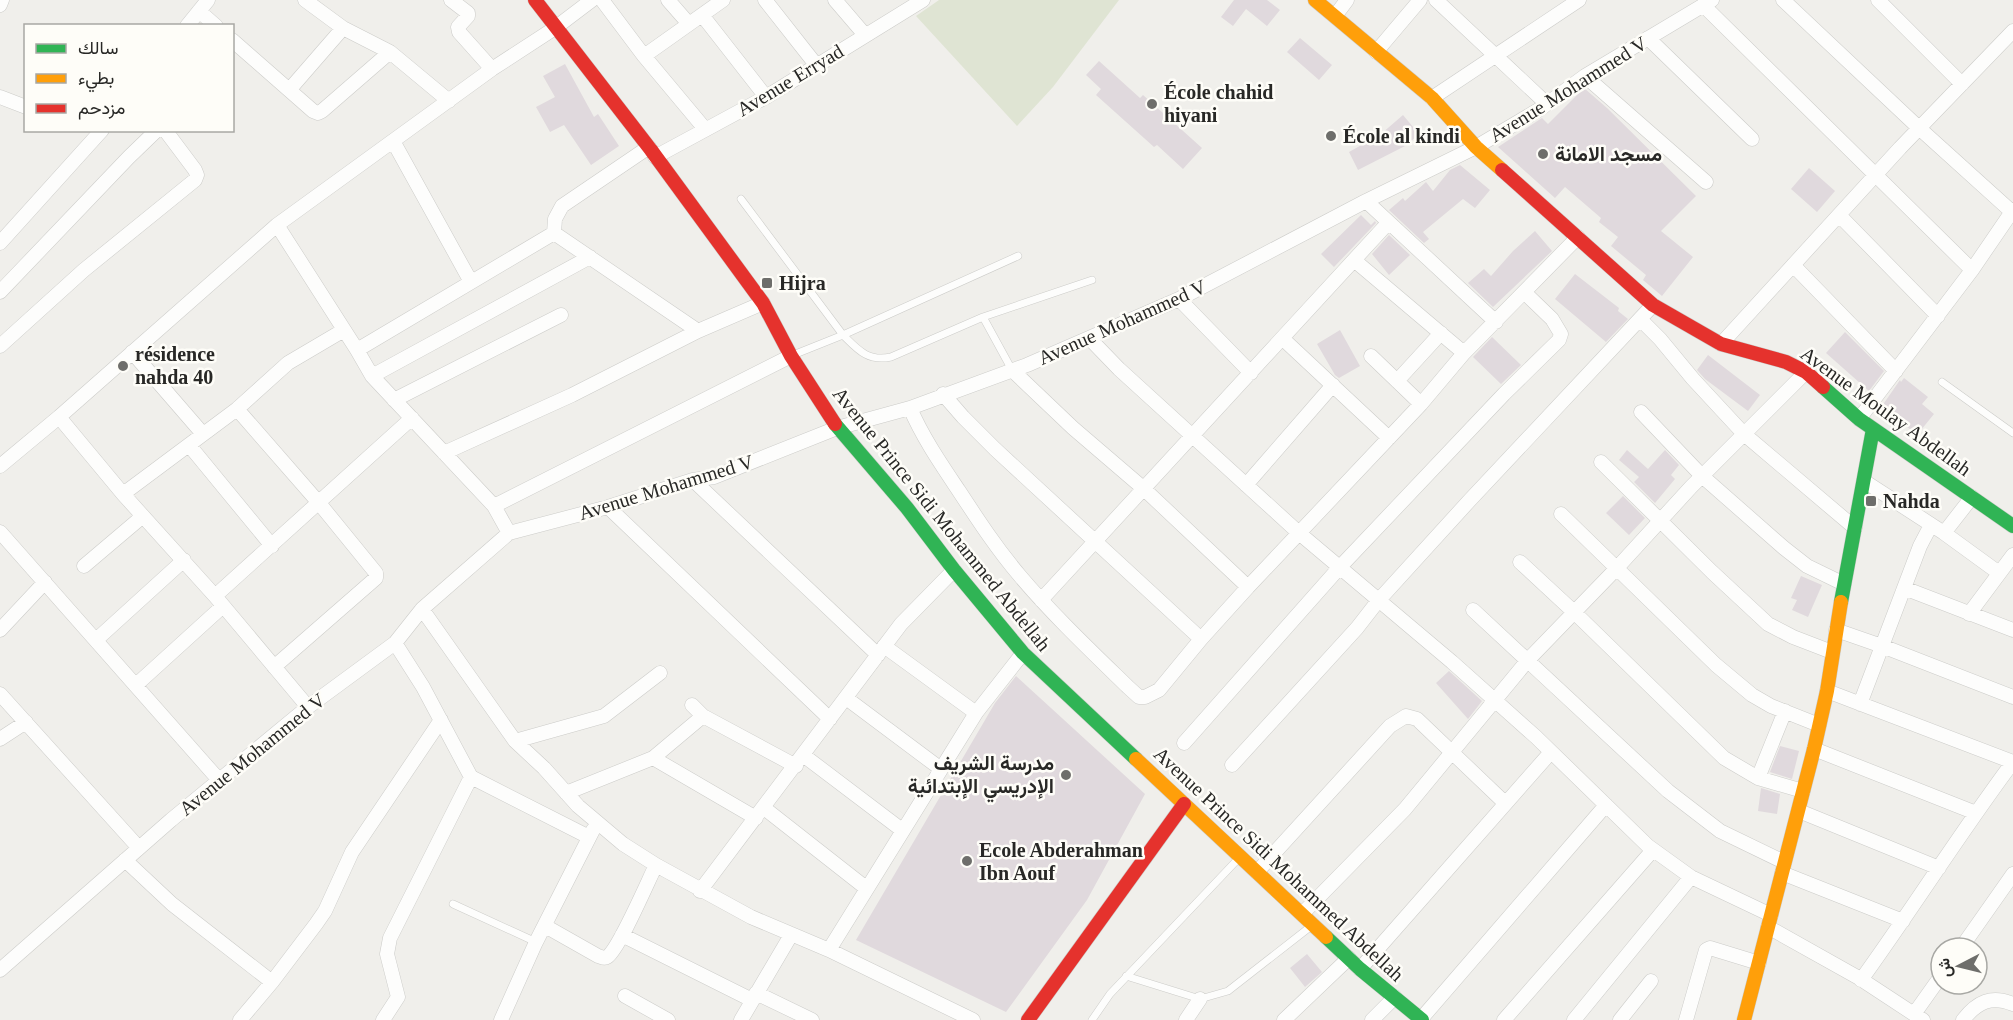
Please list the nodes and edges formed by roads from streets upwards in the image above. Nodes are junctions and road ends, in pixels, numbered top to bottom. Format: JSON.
{"nodes":[{"id":1,"x":2,"y":0,"type":"edge"},
{"id":2,"x":208,"y":0,"type":"edge"},
{"id":3,"x":305,"y":0,"type":"edge"},
{"id":4,"x":451,"y":0,"type":"edge"},
{"id":5,"x":535,"y":0,"type":"edge"},
{"id":6,"x":592,"y":0,"type":"edge"},
{"id":7,"x":602,"y":0,"type":"edge"},
{"id":8,"x":668,"y":0,"type":"edge"},
{"id":9,"x":723,"y":0,"type":"edge"},
{"id":10,"x":765,"y":0,"type":"edge"},
{"id":11,"x":835,"y":0,"type":"edge"},
{"id":12,"x":923,"y":0,"type":"edge"},
{"id":13,"x":1315,"y":0,"type":"edge"},
{"id":14,"x":1347,"y":0,"type":"edge"},
{"id":15,"x":1420,"y":0,"type":"edge"},
{"id":16,"x":1436,"y":0,"type":"edge"},
{"id":17,"x":1579,"y":0,"type":"edge"},
{"id":18,"x":1783,"y":0,"type":"edge"},
{"id":19,"x":1878,"y":0,"type":"edge"},
{"id":20,"x":1708,"y":3,"type":"edge"},
{"id":21,"x":907,"y":4,"type":"edge"},
{"id":22,"x":1561,"y":4,"type":"edge"},
{"id":23,"x":0,"y":5,"type":"edge"},
{"id":24,"x":199,"y":11,"type":"junction"},
{"id":25,"x":702,"y":15,"type":"junction"},
{"id":26,"x":1335,"y":16,"type":"junction"},
{"id":27,"x":189,"y":24,"type":"edge"},
{"id":28,"x":214,"y":24,"type":"edge"},
{"id":29,"x":688,"y":24,"type":"junction"},
{"id":30,"x":343,"y":28,"type":"junction"},
{"id":31,"x":555,"y":28,"type":"junction"},
{"id":32,"x":865,"y":35,"type":"junction"},
{"id":33,"x":2011,"y":37,"type":"edge"},
{"id":34,"x":1648,"y":38,"type":"junction"},
{"id":35,"x":234,"y":42,"type":"edge"},
{"id":36,"x":390,"y":52,"type":"junction"},
{"id":37,"x":1376,"y":52,"type":"junction"},
{"id":38,"x":1496,"y":55,"type":"junction"},
{"id":39,"x":644,"y":56,"type":"junction"},
{"id":40,"x":817,"y":66,"type":"junction"},
{"id":41,"x":492,"y":69,"type":"junction"},
{"id":42,"x":1585,"y":76,"type":"junction"},
{"id":43,"x":1962,"y":84,"type":"junction"},
{"id":44,"x":290,"y":89,"type":"junction"},
{"id":45,"x":0,"y":97,"type":"edge"},
{"id":46,"x":766,"y":97,"type":"junction"},
{"id":47,"x":1432,"y":98,"type":"junction"},
{"id":48,"x":449,"y":101,"type":"junction"},
{"id":49,"x":1547,"y":104,"type":"junction"},
{"id":50,"x":24,"y":105,"type":"edge"},
{"id":51,"x":1919,"y":128,"type":"junction"},
{"id":52,"x":705,"y":129,"type":"junction"},
{"id":53,"x":96,"y":132,"type":"edge"},
{"id":54,"x":155,"y":132,"type":"edge"},
{"id":55,"x":166,"y":132,"type":"edge"},
{"id":56,"x":1752,"y":139,"type":"dead end"},
{"id":57,"x":393,"y":141,"type":"junction"},
{"id":58,"x":1476,"y":147,"type":"junction"},
{"id":59,"x":652,"y":152,"type":"junction"},
{"id":60,"x":1876,"y":174,"type":"junction"},
{"id":61,"x":1706,"y":182,"type":"dead end"},
{"id":62,"x":1366,"y":201,"type":"junction"},
{"id":63,"x":2012,"y":211,"type":"edge"},
{"id":64,"x":1839,"y":215,"type":"junction"},
{"id":65,"x":1388,"y":224,"type":"junction"},
{"id":66,"x":277,"y":225,"type":"junction"},
{"id":67,"x":554,"y":233,"type":"junction"},
{"id":68,"x":1578,"y":237,"type":"junction"},
{"id":69,"x":0,"y":243,"type":"edge"},
{"id":70,"x":590,"y":257,"type":"junction"},
{"id":71,"x":1354,"y":260,"type":"junction"},
{"id":72,"x":1793,"y":265,"type":"junction"},
{"id":73,"x":1972,"y":270,"type":"junction"},
{"id":74,"x":471,"y":282,"type":"junction"},
{"id":75,"x":0,"y":292,"type":"edge"},
{"id":76,"x":1525,"y":293,"type":"junction"},
{"id":77,"x":1179,"y":299,"type":"junction"},
{"id":78,"x":763,"y":303,"type":"junction"},
{"id":79,"x":1653,"y":305,"type":"junction"},
{"id":80,"x":561,"y":315,"type":"dead end"},
{"id":81,"x":1938,"y":316,"type":"junction"},
{"id":82,"x":1640,"y":319,"type":"junction"},
{"id":83,"x":1496,"y":321,"type":"junction"},
{"id":84,"x":344,"y":330,"type":"junction"},
{"id":85,"x":698,"y":331,"type":"junction"},
{"id":86,"x":1441,"y":333,"type":"junction"},
{"id":87,"x":1282,"y":338,"type":"junction"},
{"id":88,"x":1090,"y":339,"type":"junction"},
{"id":89,"x":1721,"y":344,"type":"junction"},
{"id":90,"x":0,"y":346,"type":"edge"},
{"id":91,"x":357,"y":350,"type":"junction"},
{"id":92,"x":132,"y":352,"type":"junction"},
{"id":93,"x":1464,"y":353,"type":"junction"},
{"id":94,"x":791,"y":356,"type":"junction"},
{"id":95,"x":1371,"y":356,"type":"dead end"},
{"id":96,"x":1012,"y":370,"type":"junction"},
{"id":97,"x":1896,"y":371,"type":"junction"},
{"id":98,"x":1806,"y":372,"type":"junction"},
{"id":99,"x":1251,"y":373,"type":"junction"},
{"id":100,"x":372,"y":376,"type":"junction"},
{"id":101,"x":1397,"y":381,"type":"junction"},
{"id":102,"x":1333,"y":385,"type":"junction"},
{"id":103,"x":943,"y":394,"type":"junction"},
{"id":104,"x":394,"y":400,"type":"junction"},
{"id":105,"x":1421,"y":404,"type":"junction"},
{"id":106,"x":910,"y":408,"type":"junction"},
{"id":107,"x":237,"y":409,"type":"junction"},
{"id":108,"x":1641,"y":412,"type":"dead end"},
{"id":109,"x":59,"y":417,"type":"junction"},
{"id":110,"x":412,"y":418,"type":"junction"},
{"id":111,"x":1859,"y":419,"type":"junction"},
{"id":112,"x":837,"y":428,"type":"junction"},
{"id":113,"x":1873,"y":429,"type":"junction"},
{"id":114,"x":203,"y":434,"type":"junction"},
{"id":115,"x":1744,"y":434,"type":"junction"},
{"id":116,"x":1192,"y":435,"type":"junction"},
{"id":117,"x":1389,"y":438,"type":"junction"},
{"id":118,"x":189,"y":445,"type":"junction"},
{"id":119,"x":444,"y":453,"type":"junction"},
{"id":120,"x":1601,"y":462,"type":"dead end"},
{"id":121,"x":0,"y":466,"type":"edge"},
{"id":122,"x":1701,"y":476,"type":"junction"},
{"id":123,"x":693,"y":480,"type":"junction"},
{"id":124,"x":1864,"y":481,"type":"junction"},
{"id":125,"x":1246,"y":485,"type":"junction"},
{"id":126,"x":1143,"y":488,"type":"junction"},
{"id":127,"x":123,"y":494,"type":"junction"},
{"id":128,"x":1972,"y":497,"type":"junction"},
{"id":129,"x":319,"y":503,"type":"junction"},
{"id":130,"x":494,"y":506,"type":"junction"},
{"id":131,"x":608,"y":507,"type":"junction"},
{"id":132,"x":1561,"y":514,"type":"dead end"},
{"id":133,"x":143,"y":516,"type":"junction"},
{"id":134,"x":1660,"y":521,"type":"junction"},
{"id":135,"x":1931,"y":525,"type":"junction"},
{"id":136,"x":2013,"y":526,"type":"edge"},
{"id":137,"x":1855,"y":528,"type":"junction"},
{"id":138,"x":0,"y":532,"type":"edge"},
{"id":139,"x":509,"y":533,"type":"junction"},
{"id":140,"x":1299,"y":533,"type":"junction"},
{"id":141,"x":1944,"y":533,"type":"junction"},
{"id":142,"x":1094,"y":541,"type":"junction"},
{"id":143,"x":272,"y":546,"type":"junction"},
{"id":144,"x":2013,"y":555,"type":"edge"},
{"id":145,"x":184,"y":560,"type":"junction"},
{"id":146,"x":1520,"y":562,"type":"dead end"},
{"id":147,"x":84,"y":566,"type":"dead end"},
{"id":148,"x":1339,"y":568,"type":"junction"},
{"id":149,"x":1616,"y":569,"type":"junction"},
{"id":150,"x":954,"y":570,"type":"junction"},
{"id":151,"x":1998,"y":573,"type":"junction"},
{"id":152,"x":45,"y":582,"type":"junction"},
{"id":153,"x":1845,"y":584,"type":"junction"},
{"id":154,"x":1248,"y":587,"type":"junction"},
{"id":155,"x":1904,"y":588,"type":"junction"},
{"id":156,"x":1041,"y":600,"type":"junction"},
{"id":157,"x":219,"y":601,"type":"junction"},
{"id":158,"x":1378,"y":602,"type":"junction"},
{"id":159,"x":422,"y":609,"type":"junction"},
{"id":160,"x":1473,"y":610,"type":"dead end"},
{"id":161,"x":1574,"y":612,"type":"junction"},
{"id":162,"x":1969,"y":614,"type":"junction"},
{"id":163,"x":0,"y":630,"type":"edge"},
{"id":164,"x":1836,"y":630,"type":"junction"},
{"id":165,"x":2013,"y":630,"type":"edge"},
{"id":166,"x":1201,"y":639,"type":"junction"},
{"id":167,"x":96,"y":640,"type":"junction"},
{"id":168,"x":395,"y":643,"type":"junction"},
{"id":169,"x":1882,"y":646,"type":"junction"},
{"id":170,"x":881,"y":651,"type":"junction"},
{"id":171,"x":1832,"y":652,"type":"junction"},
{"id":172,"x":1023,"y":653,"type":"junction"},
{"id":173,"x":1528,"y":660,"type":"junction"},
{"id":174,"x":274,"y":667,"type":"junction"},
{"id":175,"x":660,"y":673,"type":"dead end"},
{"id":176,"x":136,"y":685,"type":"junction"},
{"id":177,"x":1827,"y":691,"type":"junction"},
{"id":178,"x":0,"y":694,"type":"edge"},
{"id":179,"x":2013,"y":697,"type":"edge"},
{"id":180,"x":846,"y":698,"type":"junction"},
{"id":181,"x":1495,"y":701,"type":"junction"},
{"id":182,"x":1860,"y":704,"type":"junction"},
{"id":183,"x":692,"y":705,"type":"dead end"},
{"id":184,"x":308,"y":707,"type":"junction"},
{"id":185,"x":1785,"y":711,"type":"junction"},
{"id":186,"x":976,"y":712,"type":"junction"},
{"id":187,"x":703,"y":716,"type":"junction"},
{"id":188,"x":830,"y":719,"type":"junction"},
{"id":189,"x":441,"y":720,"type":"junction"},
{"id":190,"x":26,"y":722,"type":"junction"},
{"id":191,"x":1819,"y":725,"type":"junction"},
{"id":192,"x":0,"y":740,"type":"edge"},
{"id":193,"x":515,"y":741,"type":"junction"},
{"id":194,"x":1184,"y":743,"type":"dead end"},
{"id":195,"x":1814,"y":749,"type":"junction"},
{"id":196,"x":1551,"y":752,"type":"junction"},
{"id":197,"x":1452,"y":754,"type":"junction"},
{"id":198,"x":653,"y":758,"type":"junction"},
{"id":199,"x":799,"y":760,"type":"junction"},
{"id":200,"x":2013,"y":762,"type":"edge"},
{"id":201,"x":1232,"y":765,"type":"dead end"},
{"id":202,"x":940,"y":769,"type":"junction"},
{"id":203,"x":471,"y":777,"type":"junction"},
{"id":204,"x":1758,"y":778,"type":"junction"},
{"id":205,"x":219,"y":780,"type":"junction"},
{"id":206,"x":1803,"y":791,"type":"junction"},
{"id":207,"x":566,"y":793,"type":"junction"},
{"id":208,"x":1505,"y":803,"type":"junction"},
{"id":209,"x":1184,"y":804,"type":"junction"},
{"id":210,"x":1606,"y":805,"type":"junction"},
{"id":211,"x":1799,"y":811,"type":"junction"},
{"id":212,"x":760,"y":813,"type":"junction"},
{"id":213,"x":1976,"y":813,"type":"junction"},
{"id":214,"x":596,"y":824,"type":"junction"},
{"id":215,"x":902,"y":830,"type":"junction"},
{"id":216,"x":589,"y":837,"type":"junction"},
{"id":217,"x":139,"y":848,"type":"junction"},
{"id":218,"x":1653,"y":849,"type":"junction"},
{"id":219,"x":125,"y":860,"type":"junction"},
{"id":220,"x":656,"y":865,"type":"junction"},
{"id":221,"x":1783,"y":867,"type":"junction"},
{"id":222,"x":1939,"y":868,"type":"junction"},
{"id":223,"x":1257,"y":872,"type":"junction"},
{"id":224,"x":2013,"y":874,"type":"edge"},
{"id":225,"x":1691,"y":877,"type":"junction"},
{"id":226,"x":866,"y":888,"type":"junction"},
{"id":227,"x":700,"y":891,"type":"junction"},
{"id":228,"x":1302,"y":914,"type":"junction"},
{"id":229,"x":1769,"y":921,"type":"junction"},
{"id":230,"x":1903,"y":921,"type":"junction"},
{"id":231,"x":545,"y":926,"type":"junction"},
{"id":232,"x":622,"y":935,"type":"junction"},
{"id":233,"x":791,"y":935,"type":"junction"},
{"id":234,"x":1969,"y":936,"type":"edge"},
{"id":235,"x":829,"y":950,"type":"junction"},
{"id":236,"x":1349,"y":958,"type":"junction"},
{"id":237,"x":1759,"y":963,"type":"junction"},
{"id":238,"x":1360,"y":969,"type":"junction"},
{"id":239,"x":0,"y":970,"type":"edge"},
{"id":240,"x":1861,"y":980,"type":"junction"},
{"id":241,"x":1651,"y":981,"type":"dead end"},
{"id":242,"x":272,"y":982,"type":"junction"},
{"id":243,"x":625,"y":996,"type":"dead end"},
{"id":244,"x":1930,"y":996,"type":"edge"},
{"id":245,"x":754,"y":997,"type":"junction"},
{"id":246,"x":1395,"y":997,"type":"junction"},
{"id":247,"x":1200,"y":999,"type":"road end"},
{"id":248,"x":2011,"y":999,"type":"edge"},
{"id":249,"x":1918,"y":1017,"type":"edge"},
{"id":250,"x":240,"y":1020,"type":"edge"},
{"id":251,"x":383,"y":1020,"type":"edge"},
{"id":252,"x":501,"y":1020,"type":"edge"},
{"id":253,"x":668,"y":1020,"type":"edge"},
{"id":254,"x":741,"y":1020,"type":"edge"},
{"id":255,"x":812,"y":1020,"type":"edge"},
{"id":256,"x":974,"y":1020,"type":"edge"},
{"id":257,"x":1028,"y":1020,"type":"edge"},
{"id":258,"x":1186,"y":1020,"type":"edge"},
{"id":259,"x":1284,"y":1020,"type":"edge"},
{"id":260,"x":1372,"y":1020,"type":"edge"},
{"id":261,"x":1422,"y":1020,"type":"edge"},
{"id":262,"x":1504,"y":1020,"type":"edge"},
{"id":263,"x":1574,"y":1020,"type":"edge"},
{"id":264,"x":1620,"y":1020,"type":"edge"},
{"id":265,"x":1686,"y":1020,"type":"edge"},
{"id":266,"x":1744,"y":1020,"type":"edge"},
{"id":267,"x":1963,"y":1020,"type":"edge"}],
"edges":[{"from":1,"to":23,"type":"street"},
{"from":2,"to":24,"type":"street"},
{"from":3,"to":30,"type":"street"},
{"from":4,"to":41,"type":"street"},
{"from":5,"to":31,"type":"street","name":"Avenue Prince Sidi Mohammed Abdellah"},
{"from":6,"to":31,"type":"street"},
{"from":7,"to":39,"type":"street"},
{"from":8,"to":29,"type":"street"},
{"from":9,"to":25,"type":"street"},
{"from":10,"to":40,"type":"street"},
{"from":11,"to":32,"type":"street"},
{"from":12,"to":21,"type":"street","name":"Avenue Erryad"},
{"from":13,"to":26,"type":"street","name":"Avenue Moulay Abdellah"},
{"from":14,"to":26,"type":"street"},
{"from":15,"to":37,"type":"street"},
{"from":16,"to":38,"type":"street"},
{"from":17,"to":22,"type":"street"},
{"from":18,"to":51,"type":"street"},
{"from":19,"to":43,"type":"street"},
{"from":20,"to":34,"type":"street","name":"Avenue Mohammed V"},
{"from":20,"to":60,"type":"street"},
{"from":21,"to":32,"type":"street","name":"Avenue Erryad"},
{"from":22,"to":38,"type":"street"},
{"from":24,"to":27,"type":"street"},
{"from":24,"to":28,"type":"street"},
{"from":25,"to":29,"type":"street"},
{"from":25,"to":46,"type":"street"},
{"from":26,"to":37,"type":"street","name":"Avenue Moulay Abdellah"},
{"from":29,"to":39,"type":"street"},
{"from":30,"to":36,"type":"street"},
{"from":30,"to":44,"type":"street"},
{"from":31,"to":41,"type":"street"},
{"from":31,"to":59,"type":"street","name":"Avenue Prince Sidi Mohammed Abdellah"},
{"from":32,"to":40,"type":"street","name":"Avenue Erryad"},
{"from":33,"to":43,"type":"street"},
{"from":34,"to":42,"type":"street","name":"Avenue Mohammed V"},
{"from":34,"to":56,"type":"street"},
{"from":35,"to":44,"type":"street"},
{"from":36,"to":44,"type":"street"},
{"from":36,"to":48,"type":"street"},
{"from":37,"to":47,"type":"street","name":"Avenue Moulay Abdellah"},
{"from":38,"to":47,"type":"street"},
{"from":38,"to":49,"type":"street"},
{"from":39,"to":52,"type":"street"},
{"from":40,"to":46,"type":"street","name":"Avenue Erryad"},
{"from":41,"to":48,"type":"street"},
{"from":42,"to":49,"type":"street","name":"Avenue Mohammed V"},
{"from":42,"to":61,"type":"street"},
{"from":43,"to":51,"type":"street"},
{"from":45,"to":50,"type":"street"},
{"from":46,"to":52,"type":"street","name":"Avenue Erryad"},
{"from":47,"to":58,"type":"street","name":"Avenue Moulay Abdellah"},
{"from":48,"to":57,"type":"street"},
{"from":49,"to":58,"type":"street","name":"Avenue Mohammed V"},
{"from":51,"to":60,"type":"street"},
{"from":51,"to":63,"type":"street"},
{"from":52,"to":59,"type":"street","name":"Avenue Erryad"},
{"from":53,"to":69,"type":"street"},
{"from":54,"to":75,"type":"street"},
{"from":55,"to":90,"type":"street"},
{"from":57,"to":66,"type":"street"},
{"from":57,"to":74,"type":"street"},
{"from":58,"to":62,"type":"street","name":"Avenue Mohammed V"},
{"from":58,"to":68,"type":"street","name":"Avenue Moulay Abdellah"},
{"from":59,"to":67,"type":"street","name":"Avenue Erryad"},
{"from":59,"to":78,"type":"street","name":"Avenue Prince Sidi Mohammed Abdellah"},
{"from":60,"to":64,"type":"street"},
{"from":60,"to":73,"type":"street"},
{"from":62,"to":65,"type":"street"},
{"from":62,"to":77,"type":"street","name":"Avenue Mohammed V"},
{"from":63,"to":73,"type":"street"},
{"from":64,"to":72,"type":"street"},
{"from":64,"to":81,"type":"street"},
{"from":65,"to":71,"type":"street"},
{"from":65,"to":83,"type":"street"},
{"from":66,"to":84,"type":"street"},
{"from":66,"to":92,"type":"street"},
{"from":67,"to":70,"type":"street"},
{"from":67,"to":74,"type":"street"},
{"from":68,"to":76,"type":"street"},
{"from":68,"to":79,"type":"street","name":"Avenue Moulay Abdellah"},
{"from":70,"to":85,"type":"street"},
{"from":70,"to":100,"type":"street"},
{"from":71,"to":86,"type":"street"},
{"from":71,"to":87,"type":"street"},
{"from":72,"to":89,"type":"street"},
{"from":72,"to":97,"type":"street"},
{"from":73,"to":81,"type":"street"},
{"from":74,"to":91,"type":"street"},
{"from":76,"to":83,"type":"street"},
{"from":76,"to":148,"type":"street"},
{"from":77,"to":88,"type":"street","name":"Avenue Mohammed V"},
{"from":77,"to":99,"type":"street"},
{"from":78,"to":85,"type":"street"},
{"from":78,"to":94,"type":"street","name":"Avenue Prince Sidi Mohammed Abdellah"},
{"from":79,"to":82,"type":"street"},
{"from":79,"to":89,"type":"street","name":"Avenue Moulay Abdellah"},
{"from":80,"to":104,"type":"street"},
{"from":81,"to":97,"type":"street"},
{"from":82,"to":115,"type":"street"},
{"from":82,"to":158,"type":"street"},
{"from":83,"to":93,"type":"street"},
{"from":84,"to":91,"type":"street"},
{"from":84,"to":107,"type":"street"},
{"from":85,"to":119,"type":"street"},
{"from":86,"to":93,"type":"street"},
{"from":86,"to":101,"type":"street"},
{"from":87,"to":99,"type":"street"},
{"from":87,"to":102,"type":"street"},
{"from":88,"to":96,"type":"street","name":"Avenue Mohammed V"},
{"from":88,"to":116,"type":"street"},
{"from":89,"to":98,"type":"street","name":"Avenue Moulay Abdellah"},
{"from":91,"to":100,"type":"street"},
{"from":92,"to":109,"type":"street"},
{"from":92,"to":114,"type":"street"},
{"from":93,"to":105,"type":"street"},
{"from":94,"to":112,"type":"street","name":"Avenue Prince Sidi Mohammed Abdellah"},
{"from":94,"to":130,"type":"street"},
{"from":95,"to":101,"type":"street"},
{"from":96,"to":103,"type":"street","name":"Avenue Mohammed V"},
{"from":96,"to":126,"type":"street"},
{"from":97,"to":111,"type":"street"},
{"from":98,"to":111,"type":"street","name":"Avenue Moulay Abdellah"},
{"from":98,"to":115,"type":"street"},
{"from":99,"to":116,"type":"street"},
{"from":100,"to":104,"type":"street"},
{"from":101,"to":105,"type":"street"},
{"from":102,"to":117,"type":"street"},
{"from":102,"to":125,"type":"street"},
{"from":103,"to":106,"type":"street","name":"Avenue Mohammed V"},
{"from":103,"to":142,"type":"street"},
{"from":104,"to":110,"type":"street"},
{"from":105,"to":117,"type":"street"},
{"from":106,"to":112,"type":"street","name":"Avenue Mohammed V"},
{"from":106,"to":156,"type":"street"},
{"from":107,"to":114,"type":"street"},
{"from":107,"to":129,"type":"street"},
{"from":108,"to":122,"type":"street"},
{"from":109,"to":121,"type":"street"},
{"from":109,"to":127,"type":"street"},
{"from":110,"to":119,"type":"street"},
{"from":110,"to":129,"type":"street"},
{"from":111,"to":113,"type":"street","name":"Avenue Moulay Abdellah"},
{"from":112,"to":123,"type":"street","name":"Avenue Mohammed V"},
{"from":112,"to":150,"type":"street","name":"Avenue Prince Sidi Mohammed Abdellah"},
{"from":113,"to":124,"type":"street"},
{"from":113,"to":128,"type":"street","name":"Avenue Moulay Abdellah"},
{"from":114,"to":118,"type":"street"},
{"from":115,"to":122,"type":"street"},
{"from":115,"to":137,"type":"street"},
{"from":116,"to":125,"type":"street"},
{"from":116,"to":126,"type":"street"},
{"from":117,"to":140,"type":"street"},
{"from":118,"to":127,"type":"street"},
{"from":118,"to":143,"type":"street"},
{"from":119,"to":130,"type":"street"},
{"from":120,"to":134,"type":"street"},
{"from":122,"to":134,"type":"street"},
{"from":122,"to":153,"type":"street"},
{"from":123,"to":131,"type":"street","name":"Avenue Mohammed V"},
{"from":123,"to":170,"type":"street"},
{"from":124,"to":135,"type":"street"},
{"from":124,"to":137,"type":"street"},
{"from":125,"to":140,"type":"street"},
{"from":126,"to":142,"type":"street"},
{"from":126,"to":154,"type":"street"},
{"from":127,"to":133,"type":"street"},
{"from":128,"to":136,"type":"street","name":"Avenue Moulay Abdellah"},
{"from":128,"to":141,"type":"street"},
{"from":129,"to":143,"type":"street"},
{"from":129,"to":174,"type":"street"},
{"from":130,"to":139,"type":"street"},
{"from":131,"to":139,"type":"street","name":"Avenue Mohammed V"},
{"from":131,"to":188,"type":"street"},
{"from":132,"to":149,"type":"street"},
{"from":133,"to":145,"type":"street"},
{"from":133,"to":147,"type":"street"},
{"from":134,"to":149,"type":"street"},
{"from":134,"to":171,"type":"street"},
{"from":135,"to":141,"type":"street"},
{"from":135,"to":155,"type":"street"},
{"from":137,"to":153,"type":"street"},
{"from":138,"to":152,"type":"street"},
{"from":139,"to":159,"type":"street","name":"Avenue Mohammed V"},
{"from":140,"to":148,"type":"street"},
{"from":140,"to":154,"type":"street"},
{"from":141,"to":151,"type":"street"},
{"from":142,"to":156,"type":"street"},
{"from":142,"to":166,"type":"street"},
{"from":143,"to":157,"type":"street"},
{"from":144,"to":151,"type":"street"},
{"from":145,"to":157,"type":"street"},
{"from":145,"to":167,"type":"street"},
{"from":146,"to":161,"type":"street"},
{"from":148,"to":158,"type":"street"},
{"from":148,"to":194,"type":"street"},
{"from":149,"to":161,"type":"street"},
{"from":149,"to":185,"type":"street"},
{"from":150,"to":170,"type":"street"},
{"from":150,"to":172,"type":"street","name":"Avenue Prince Sidi Mohammed Abdellah"},
{"from":151,"to":162,"type":"street"},
{"from":152,"to":163,"type":"street"},
{"from":152,"to":167,"type":"street"},
{"from":153,"to":164,"type":"street"},
{"from":154,"to":166,"type":"street"},
{"from":155,"to":162,"type":"street"},
{"from":155,"to":169,"type":"street"},
{"from":156,"to":166,"type":"street"},
{"from":157,"to":174,"type":"street"},
{"from":157,"to":176,"type":"street"},
{"from":158,"to":181,"type":"street"},
{"from":158,"to":201,"type":"street"},
{"from":159,"to":168,"type":"street","name":"Avenue Mohammed V"},
{"from":159,"to":193,"type":"street"},
{"from":160,"to":173,"type":"street"},
{"from":161,"to":173,"type":"street"},
{"from":161,"to":204,"type":"street"},
{"from":162,"to":165,"type":"street"},
{"from":164,"to":169,"type":"street"},
{"from":164,"to":171,"type":"street"},
{"from":167,"to":176,"type":"street"},
{"from":168,"to":184,"type":"street","name":"Avenue Mohammed V"},
{"from":168,"to":189,"type":"street"},
{"from":169,"to":179,"type":"street"},
{"from":169,"to":182,"type":"street"},
{"from":170,"to":180,"type":"street"},
{"from":170,"to":186,"type":"street"},
{"from":171,"to":177,"type":"street"},
{"from":172,"to":186,"type":"street"},
{"from":172,"to":209,"type":"street","name":"Avenue Prince Sidi Mohammed Abdellah"},
{"from":173,"to":181,"type":"street"},
{"from":173,"to":221,"type":"street"},
{"from":174,"to":184,"type":"street"},
{"from":175,"to":193,"type":"street"},
{"from":176,"to":205,"type":"street"},
{"from":177,"to":182,"type":"street"},
{"from":177,"to":191,"type":"street"},
{"from":178,"to":190,"type":"street"},
{"from":180,"to":188,"type":"street"},
{"from":180,"to":202,"type":"street"},
{"from":181,"to":196,"type":"street"},
{"from":181,"to":197,"type":"street"},
{"from":182,"to":200,"type":"street"},
{"from":183,"to":187,"type":"street"},
{"from":184,"to":205,"type":"street","name":"Avenue Mohammed V"},
{"from":185,"to":191,"type":"street"},
{"from":185,"to":204,"type":"street"},
{"from":186,"to":202,"type":"street"},
{"from":187,"to":198,"type":"street"},
{"from":187,"to":199,"type":"street"},
{"from":188,"to":199,"type":"street"},
{"from":189,"to":203,"type":"street"},
{"from":189,"to":242,"type":"street"},
{"from":190,"to":192,"type":"street"},
{"from":190,"to":217,"type":"street"},
{"from":191,"to":195,"type":"street"},
{"from":193,"to":207,"type":"street"},
{"from":195,"to":206,"type":"street"},
{"from":195,"to":213,"type":"street"},
{"from":196,"to":208,"type":"street"},
{"from":196,"to":210,"type":"street"},
{"from":197,"to":208,"type":"street"},
{"from":197,"to":223,"type":"street"},
{"from":197,"to":228,"type":"street"},
{"from":198,"to":207,"type":"street"},
{"from":198,"to":212,"type":"street"},
{"from":199,"to":212,"type":"street"},
{"from":199,"to":215,"type":"street"},
{"from":200,"to":213,"type":"street"},
{"from":202,"to":215,"type":"street"},
{"from":203,"to":216,"type":"street"},
{"from":203,"to":251,"type":"street"},
{"from":204,"to":206,"type":"street"},
{"from":205,"to":217,"type":"street","name":"Avenue Mohammed V"},
{"from":206,"to":211,"type":"street"},
{"from":207,"to":214,"type":"street"},
{"from":208,"to":238,"type":"street"},
{"from":209,"to":223,"type":"street","name":"Avenue Prince Sidi Mohammed Abdellah"},
{"from":209,"to":257,"type":"street"},
{"from":210,"to":218,"type":"street"},
{"from":210,"to":261,"type":"street"},
{"from":211,"to":221,"type":"street"},
{"from":211,"to":222,"type":"street"},
{"from":212,"to":226,"type":"street"},
{"from":212,"to":227,"type":"street"},
{"from":213,"to":222,"type":"street"},
{"from":214,"to":216,"type":"street"},
{"from":214,"to":220,"type":"street"},
{"from":215,"to":226,"type":"street"},
{"from":216,"to":231,"type":"street"},
{"from":217,"to":219,"type":"street","name":"Avenue Mohammed V"},
{"from":218,"to":225,"type":"street"},
{"from":218,"to":262,"type":"street"},
{"from":219,"to":239,"type":"street","name":"Avenue Mohammed V"},
{"from":219,"to":242,"type":"street"},
{"from":220,"to":227,"type":"street"},
{"from":220,"to":232,"type":"street"},
{"from":221,"to":229,"type":"street"},
{"from":221,"to":230,"type":"street"},
{"from":222,"to":230,"type":"street"},
{"from":223,"to":228,"type":"street","name":"Avenue Prince Sidi Mohammed Abdellah"},
{"from":224,"to":234,"type":"street"},
{"from":225,"to":229,"type":"street"},
{"from":225,"to":263,"type":"street"},
{"from":226,"to":235,"type":"street"},
{"from":227,"to":233,"type":"street"},
{"from":228,"to":236,"type":"street","name":"Avenue Prince Sidi Mohammed Abdellah"},
{"from":229,"to":237,"type":"street"},
{"from":229,"to":240,"type":"street"},
{"from":230,"to":240,"type":"street"},
{"from":231,"to":232,"type":"street"},
{"from":231,"to":252,"type":"street"},
{"from":232,"to":245,"type":"street"},
{"from":233,"to":235,"type":"street"},
{"from":233,"to":245,"type":"street"},
{"from":235,"to":256,"type":"street"},
{"from":236,"to":238,"type":"street","name":"Avenue Prince Sidi Mohammed Abdellah"},
{"from":236,"to":259,"type":"street"},
{"from":237,"to":265,"type":"street"},
{"from":237,"to":266,"type":"street"},
{"from":238,"to":246,"type":"street","name":"Avenue Prince Sidi Mohammed Abdellah"},
{"from":240,"to":249,"type":"street"},
{"from":241,"to":264,"type":"street"},
{"from":242,"to":250,"type":"street"},
{"from":243,"to":253,"type":"street"},
{"from":244,"to":249,"type":"street"},
{"from":245,"to":254,"type":"street"},
{"from":245,"to":255,"type":"street"},
{"from":246,"to":260,"type":"street"},
{"from":246,"to":261,"type":"street","name":"Avenue Prince Sidi Mohammed Abdellah"},
{"from":247,"to":258,"type":"street"},
{"from":248,"to":267,"type":"street"}]}
